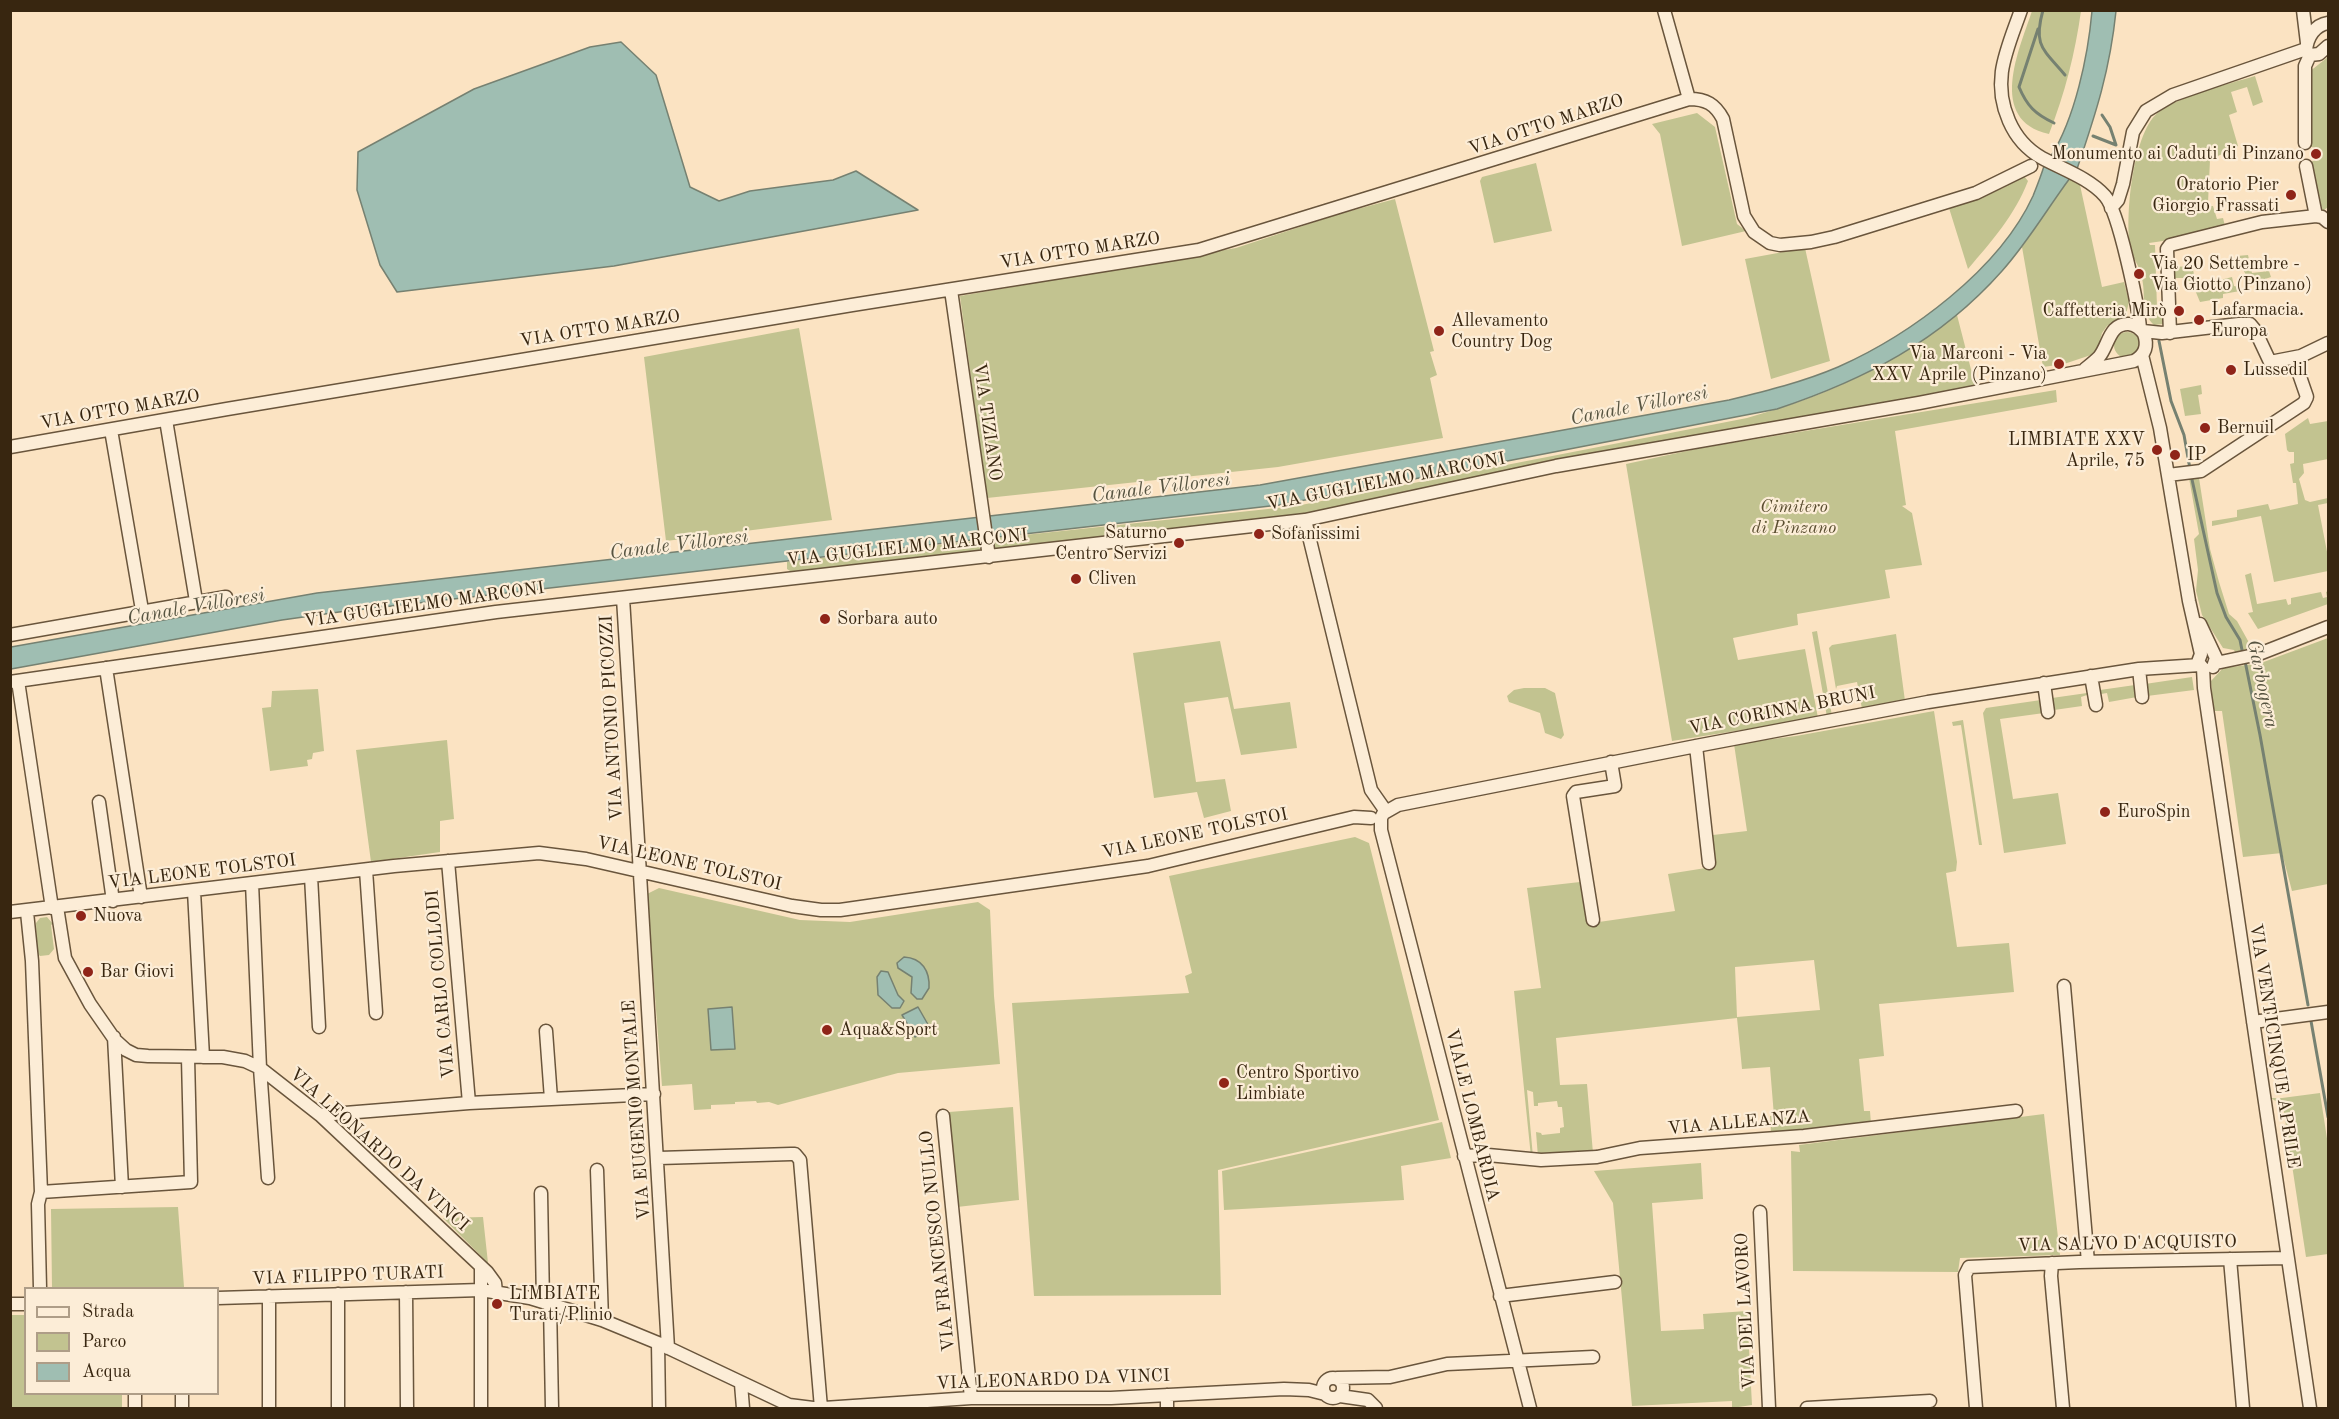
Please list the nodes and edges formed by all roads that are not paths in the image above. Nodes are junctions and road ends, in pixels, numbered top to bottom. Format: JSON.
{"nodes":[{"id":1,"x":1664,"y":10,"type":"edge"},
{"id":2,"x":2021,"y":10,"type":"edge"},
{"id":3,"x":2304,"y":15,"type":"edge"},
{"id":4,"x":2328,"y":22,"type":"edge"},
{"id":5,"x":2316,"y":27,"type":"junction"},
{"id":6,"x":2328,"y":46,"type":"edge"},
{"id":7,"x":2308,"y":49,"type":"junction"},
{"id":8,"x":1689,"y":99,"type":"junction"},
{"id":9,"x":2305,"y":143,"type":"dead end"},
{"id":10,"x":2031,"y":166,"type":"dead end"},
{"id":11,"x":2306,"y":166,"type":"dead end"},
{"id":12,"x":2123,"y":183,"type":"junction"},
{"id":13,"x":2105,"y":196,"type":"junction"},
{"id":14,"x":2111,"y":208,"type":"junction"},
{"id":15,"x":2316,"y":216,"type":"junction"},
{"id":16,"x":2328,"y":222,"type":"edge"},
{"id":17,"x":951,"y":290,"type":"junction"},
{"id":18,"x":2136,"y":300,"type":"junction"},
{"id":19,"x":2125,"y":324,"type":"junction"},
{"id":20,"x":2141,"y":329,"type":"junction"},
{"id":21,"x":2166,"y":333,"type":"junction"},
{"id":22,"x":2109,"y":338,"type":"junction"},
{"id":23,"x":2328,"y":343,"type":"edge"},
{"id":24,"x":2144,"y":351,"type":"junction"},
{"id":25,"x":2296,"y":358,"type":"junction"},
{"id":26,"x":2124,"y":362,"type":"junction"},
{"id":27,"x":2085,"y":369,"type":"junction"},
{"id":28,"x":2150,"y":384,"type":"junction"},
{"id":29,"x":166,"y":420,"type":"junction"},
{"id":30,"x":111,"y":430,"type":"junction"},
{"id":31,"x":10,"y":447,"type":"edge"},
{"id":32,"x":2168,"y":475,"type":"junction"},
{"id":33,"x":1305,"y":520,"type":"junction"},
{"id":34,"x":987,"y":551,"type":"junction"},
{"id":35,"x":226,"y":597,"type":"dead end"},
{"id":36,"x":623,"y":598,"type":"junction"},
{"id":37,"x":195,"y":601,"type":"junction"},
{"id":38,"x":142,"y":610,"type":"junction"},
{"id":39,"x":2328,"y":627,"type":"edge"},
{"id":40,"x":10,"y":635,"type":"edge"},
{"id":41,"x":2207,"y":660,"type":"junction"},
{"id":42,"x":106,"y":668,"type":"junction"},
{"id":43,"x":2139,"y":669,"type":"junction"},
{"id":44,"x":2091,"y":676,"type":"junction"},
{"id":45,"x":14,"y":682,"type":"edge"},
{"id":46,"x":2044,"y":684,"type":"junction"},
{"id":47,"x":2142,"y":697,"type":"dead end"},
{"id":48,"x":2096,"y":705,"type":"dead end"},
{"id":49,"x":2048,"y":712,"type":"dead end"},
{"id":50,"x":1696,"y":746,"type":"junction"},
{"id":51,"x":1611,"y":762,"type":"junction"},
{"id":52,"x":99,"y":802,"type":"dead end"},
{"id":53,"x":1376,"y":813,"type":"junction"},
{"id":54,"x":448,"y":861,"type":"junction"},
{"id":55,"x":1709,"y":863,"type":"dead end"},
{"id":56,"x":366,"y":870,"type":"junction"},
{"id":57,"x":639,"y":871,"type":"junction"},
{"id":58,"x":310,"y":876,"type":"junction"},
{"id":59,"x":252,"y":883,"type":"junction"},
{"id":60,"x":194,"y":891,"type":"junction"},
{"id":61,"x":141,"y":897,"type":"junction"},
{"id":62,"x":113,"y":901,"type":"junction"},
{"id":63,"x":54,"y":908,"type":"junction"},
{"id":64,"x":10,"y":912,"type":"edge"},
{"id":65,"x":27,"y":912,"type":"junction"},
{"id":66,"x":1593,"y":920,"type":"dead end"},
{"id":67,"x":2064,"y":986,"type":"dead end"},
{"id":68,"x":376,"y":1013,"type":"dead end"},
{"id":69,"x":2328,"y":1014,"type":"edge"},
{"id":70,"x":2253,"y":1022,"type":"junction"},
{"id":71,"x":319,"y":1027,"type":"dead end"},
{"id":72,"x":546,"y":1031,"type":"dead end"},
{"id":73,"x":114,"y":1037,"type":"junction"},
{"id":74,"x":126,"y":1050,"type":"junction"},
{"id":75,"x":114,"y":1057,"type":"junction"},
{"id":76,"x":203,"y":1057,"type":"junction"},
{"id":77,"x":188,"y":1058,"type":"junction"},
{"id":78,"x":260,"y":1068,"type":"junction"},
{"id":79,"x":654,"y":1094,"type":"junction"},
{"id":80,"x":551,"y":1099,"type":"junction"},
{"id":81,"x":469,"y":1104,"type":"junction"},
{"id":82,"x":2016,"y":1111,"type":"dead end"},
{"id":83,"x":320,"y":1115,"type":"junction"},
{"id":84,"x":943,"y":1116,"type":"dead end"},
{"id":85,"x":1464,"y":1156,"type":"junction"},
{"id":86,"x":659,"y":1158,"type":"junction"},
{"id":87,"x":597,"y":1170,"type":"dead end"},
{"id":88,"x":268,"y":1178,"type":"dead end"},
{"id":89,"x":122,"y":1187,"type":"junction"},
{"id":90,"x":41,"y":1192,"type":"junction"},
{"id":91,"x":541,"y":1193,"type":"dead end"},
{"id":92,"x":1760,"y":1212,"type":"dead end"},
{"id":93,"x":2287,"y":1258,"type":"junction"},
{"id":94,"x":2230,"y":1259,"type":"junction"},
{"id":95,"x":2088,"y":1262,"type":"junction"},
{"id":96,"x":2052,"y":1263,"type":"junction"},
{"id":97,"x":481,"y":1267,"type":"junction"},
{"id":98,"x":1615,"y":1282,"type":"dead end"},
{"id":99,"x":40,"y":1287,"type":"edge"},
{"id":100,"x":480,"y":1290,"type":"junction"},
{"id":101,"x":406,"y":1292,"type":"junction"},
{"id":102,"x":496,"y":1292,"type":"junction"},
{"id":103,"x":338,"y":1294,"type":"junction"},
{"id":104,"x":268,"y":1296,"type":"junction"},
{"id":105,"x":1500,"y":1296,"type":"junction"},
{"id":106,"x":219,"y":1298,"type":"edge"},
{"id":107,"x":547,"y":1303,"type":"junction"},
{"id":108,"x":602,"y":1320,"type":"junction"},
{"id":109,"x":663,"y":1345,"type":"junction"},
{"id":110,"x":1593,"y":1357,"type":"dead end"},
{"id":111,"x":1518,"y":1362,"type":"junction"},
{"id":112,"x":1331,"y":1379,"type":"junction"},
{"id":113,"x":741,"y":1384,"type":"junction"},
{"id":114,"x":1284,"y":1389,"type":"junction"},
{"id":115,"x":1167,"y":1395,"type":"junction"},
{"id":116,"x":971,"y":1398,"type":"junction"},
{"id":117,"x":1330,"y":1400,"type":"edge"},
{"id":118,"x":1930,"y":1401,"type":"dead end"},
{"id":119,"x":1111,"y":1403,"type":"edge"},
{"id":120,"x":269,"y":1408,"type":"edge"},
{"id":121,"x":338,"y":1408,"type":"edge"},
{"id":122,"x":407,"y":1408,"type":"edge"},
{"id":123,"x":482,"y":1408,"type":"edge"},
{"id":124,"x":552,"y":1408,"type":"edge"},
{"id":125,"x":659,"y":1408,"type":"edge"},
{"id":126,"x":743,"y":1408,"type":"edge"},
{"id":127,"x":813,"y":1408,"type":"edge"},
{"id":128,"x":823,"y":1408,"type":"edge"},
{"id":129,"x":1167,"y":1408,"type":"edge"},
{"id":130,"x":1376,"y":1408,"type":"edge"},
{"id":131,"x":1530,"y":1408,"type":"edge"},
{"id":132,"x":1769,"y":1408,"type":"edge"},
{"id":133,"x":1807,"y":1408,"type":"edge"},
{"id":134,"x":1976,"y":1408,"type":"edge"},
{"id":135,"x":2063,"y":1408,"type":"edge"},
{"id":136,"x":2243,"y":1408,"type":"edge"},
{"id":137,"x":2310,"y":1408,"type":"edge"}],
"edges":[{"from":1,"to":8,"type":"street"},
{"from":2,"to":13,"type":"street"},
{"from":3,"to":5,"type":"street"},
{"from":3,"to":7,"type":"street"},
{"from":4,"to":5,"type":"street"},
{"from":5,"to":7,"type":"street"},
{"from":6,"to":7,"type":"street"},
{"from":7,"to":9,"type":"street"},
{"from":7,"to":12,"type":"street"},
{"from":8,"to":10,"type":"street"},
{"from":8,"to":17,"type":"street","name":"VIA OTTO MARZO"},
{"from":11,"to":15,"type":"street"},
{"from":12,"to":13,"type":"street"},
{"from":12,"to":14,"type":"street"},
{"from":13,"to":14,"type":"street"},
{"from":14,"to":18,"type":"street"},
{"from":15,"to":16,"type":"street"},
{"from":15,"to":21,"type":"street"},
{"from":17,"to":29,"type":"street","name":"VIA OTTO MARZO"},
{"from":17,"to":34,"type":"street","name":"VIA TIZIANO"},
{"from":18,"to":19,"type":"street"},
{"from":18,"to":20,"type":"street"},
{"from":19,"to":20,"type":"street"},
{"from":19,"to":22,"type":"street"},
{"from":20,"to":21,"type":"street"},
{"from":20,"to":24,"type":"street"},
{"from":21,"to":24,"type":"street"},
{"from":21,"to":25,"type":"street"},
{"from":22,"to":26,"type":"street"},
{"from":22,"to":27,"type":"street"},
{"from":23,"to":25,"type":"street"},
{"from":24,"to":26,"type":"street"},
{"from":24,"to":28,"type":"street"},
{"from":25,"to":32,"type":"street"},
{"from":26,"to":27,"type":"street","name":"VIA GUGLIELMO MARCONI"},
{"from":26,"to":28,"type":"street"},
{"from":27,"to":33,"type":"street","name":"VIA GUGLIELMO MARCONI"},
{"from":28,"to":32,"type":"street"},
{"from":29,"to":30,"type":"street","name":"VIA OTTO MARZO"},
{"from":29,"to":37,"type":"street"},
{"from":30,"to":31,"type":"street","name":"VIA OTTO MARZO"},
{"from":30,"to":38,"type":"street"},
{"from":32,"to":41,"type":"street"},
{"from":33,"to":34,"type":"street","name":"VIA GUGLIELMO MARCONI"},
{"from":33,"to":53,"type":"street","name":"VIALE LOMBARDIA"},
{"from":34,"to":36,"type":"street","name":"VIA GUGLIELMO MARCONI"},
{"from":35,"to":37,"type":"street"},
{"from":36,"to":42,"type":"street","name":"VIA GUGLIELMO MARCONI"},
{"from":36,"to":57,"type":"street","name":"VIA ANTONIO PICOZZI"},
{"from":37,"to":38,"type":"street"},
{"from":38,"to":40,"type":"street"},
{"from":39,"to":41,"type":"street"},
{"from":41,"to":43,"type":"street","name":"VIA CORINNA BRUNI"},
{"from":41,"to":70,"type":"street","name":"VIA VENTICINQUE APRILE"},
{"from":42,"to":45,"type":"street","name":"VIA GUGLIELMO MARCONI"},
{"from":42,"to":61,"type":"street"},
{"from":43,"to":44,"type":"street","name":"VIA CORINNA BRUNI"},
{"from":43,"to":47,"type":"street"},
{"from":44,"to":46,"type":"street","name":"VIA CORINNA BRUNI"},
{"from":44,"to":48,"type":"street"},
{"from":45,"to":63,"type":"street"},
{"from":46,"to":49,"type":"street"},
{"from":46,"to":50,"type":"street","name":"VIA CORINNA BRUNI"},
{"from":50,"to":51,"type":"street","name":"VIA CORINNA BRUNI"},
{"from":50,"to":55,"type":"street"},
{"from":51,"to":53,"type":"street","name":"VIA CORINNA BRUNI"},
{"from":51,"to":66,"type":"street"},
{"from":52,"to":62,"type":"street"},
{"from":53,"to":57,"type":"street","name":"VIA LEONE TOLSTOI"},
{"from":53,"to":85,"type":"street","name":"VIALE LOMBARDIA"},
{"from":54,"to":56,"type":"street","name":"VIA LEONE TOLSTOI"},
{"from":54,"to":57,"type":"street","name":"VIA LEONE TOLSTOI"},
{"from":54,"to":81,"type":"street","name":"VIA CARLO COLLODI"},
{"from":56,"to":58,"type":"street","name":"VIA LEONE TOLSTOI"},
{"from":56,"to":68,"type":"street"},
{"from":57,"to":79,"type":"street","name":"VIA EUGENIO MONTALE"},
{"from":58,"to":59,"type":"street","name":"VIA LEONE TOLSTOI"},
{"from":58,"to":71,"type":"street"},
{"from":59,"to":60,"type":"street","name":"VIA LEONE TOLSTOI"},
{"from":59,"to":78,"type":"street"},
{"from":60,"to":61,"type":"street","name":"VIA LEONE TOLSTOI"},
{"from":60,"to":76,"type":"street"},
{"from":61,"to":62,"type":"street","name":"VIA LEONE TOLSTOI"},
{"from":62,"to":63,"type":"street","name":"VIA LEONE TOLSTOI"},
{"from":63,"to":65,"type":"street","name":"VIA LEONE TOLSTOI"},
{"from":63,"to":73,"type":"street"},
{"from":64,"to":65,"type":"street","name":"VIA LEONE TOLSTOI"},
{"from":65,"to":90,"type":"street"},
{"from":67,"to":95,"type":"street"},
{"from":69,"to":70,"type":"street"},
{"from":70,"to":93,"type":"street","name":"VIA VENTICINQUE APRILE"},
{"from":72,"to":80,"type":"street"},
{"from":73,"to":74,"type":"street"},
{"from":73,"to":75,"type":"street"},
{"from":74,"to":75,"type":"street"},
{"from":74,"to":77,"type":"street","name":"VIA LEONARDO DA VINCI"},
{"from":75,"to":89,"type":"street"},
{"from":76,"to":77,"type":"street","name":"VIA LEONARDO DA VINCI"},
{"from":76,"to":78,"type":"street","name":"VIA LEONARDO DA VINCI"},
{"from":77,"to":89,"type":"street"},
{"from":78,"to":83,"type":"street","name":"VIA LEONARDO DA VINCI"},
{"from":78,"to":88,"type":"street"},
{"from":79,"to":80,"type":"street"},
{"from":79,"to":86,"type":"street","name":"VIA EUGENIO MONTALE"},
{"from":80,"to":81,"type":"street"},
{"from":81,"to":83,"type":"street"},
{"from":82,"to":85,"type":"street","name":"VIA ALLEANZA"},
{"from":83,"to":97,"type":"street","name":"VIA LEONARDO DA VINCI"},
{"from":84,"to":116,"type":"street","name":"VIA FRANCESCO NULLO"},
{"from":85,"to":105,"type":"street","name":"VIALE LOMBARDIA"},
{"from":86,"to":109,"type":"street","name":"VIA EUGENIO MONTALE"},
{"from":86,"to":128,"type":"street"},
{"from":87,"to":108,"type":"street"},
{"from":89,"to":90,"type":"street"},
{"from":90,"to":99,"type":"street"},
{"from":91,"to":107,"type":"street"},
{"from":92,"to":132,"type":"street","name":"VIA DEL LAVORO"},
{"from":93,"to":94,"type":"street","name":"VIA SALVO D'ACQUISTO"},
{"from":93,"to":137,"type":"street","name":"VIA VENTICINQUE APRILE"},
{"from":94,"to":95,"type":"street","name":"VIA SALVO D'ACQUISTO"},
{"from":94,"to":136,"type":"street"},
{"from":95,"to":96,"type":"street","name":"VIA SALVO D'ACQUISTO"},
{"from":96,"to":134,"type":"street","name":"VIA SALVO D'ACQUISTO"},
{"from":96,"to":135,"type":"street"},
{"from":97,"to":100,"type":"street"},
{"from":97,"to":102,"type":"street","name":"VIA LEONARDO DA VINCI"},
{"from":98,"to":105,"type":"street"},
{"from":100,"to":101,"type":"street","name":"VIA FILIPPO TURATI"},
{"from":100,"to":102,"type":"street"},
{"from":100,"to":123,"type":"street"},
{"from":101,"to":103,"type":"street","name":"VIA FILIPPO TURATI"},
{"from":101,"to":122,"type":"street"},
{"from":102,"to":107,"type":"street"},
{"from":103,"to":104,"type":"street","name":"VIA FILIPPO TURATI"},
{"from":103,"to":121,"type":"street"},
{"from":104,"to":106,"type":"street","name":"VIA FILIPPO TURATI"},
{"from":104,"to":120,"type":"street"},
{"from":105,"to":111,"type":"street","name":"VIALE LOMBARDIA"},
{"from":107,"to":108,"type":"street"},
{"from":107,"to":124,"type":"street"},
{"from":108,"to":109,"type":"street"},
{"from":109,"to":113,"type":"street"},
{"from":109,"to":125,"type":"street","name":"VIA EUGENIO MONTALE"},
{"from":110,"to":111,"type":"street","name":"VIA LEONARDO DA VINCI"},
{"from":111,"to":112,"type":"street","name":"VIA LEONARDO DA VINCI"},
{"from":111,"to":131,"type":"street","name":"VIALE LOMBARDIA"},
{"from":112,"to":114,"type":"street","name":"VIA LEONARDO DA VINCI"},
{"from":112,"to":117,"type":"street"},
{"from":112,"to":117,"type":"street"},
{"from":113,"to":126,"type":"street"},
{"from":113,"to":127,"type":"street"},
{"from":114,"to":115,"type":"street","name":"VIA LEONARDO DA VINCI"},
{"from":114,"to":117,"type":"street","name":"VIA LEONARDO DA VINCI"},
{"from":115,"to":119,"type":"street","name":"VIA LEONARDO DA VINCI"},
{"from":115,"to":129,"type":"street"},
{"from":116,"to":119,"type":"street","name":"VIA LEONARDO DA VINCI"},
{"from":116,"to":128,"type":"street","name":"VIA LEONARDO DA VINCI"},
{"from":117,"to":130,"type":"street","name":"VIA LEONARDO DA VINCI"},
{"from":118,"to":133,"type":"street"}]}
